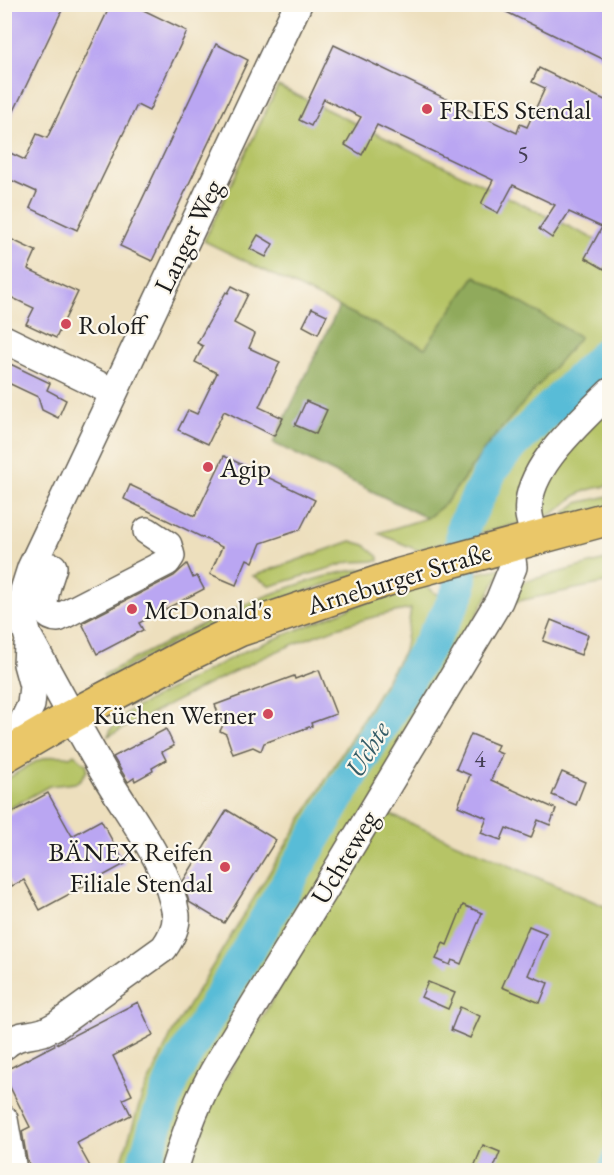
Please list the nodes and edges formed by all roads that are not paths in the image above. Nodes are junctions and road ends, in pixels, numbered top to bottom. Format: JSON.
{"nodes":[{"id":1,"x":298,"y":4,"type":"edge"},
{"id":2,"x":4,"y":339,"type":"edge"},
{"id":3,"x":113,"y":392,"type":"junction"},
{"id":4,"x":609,"y":392,"type":"edge"},
{"id":5,"x":609,"y":518,"type":"edge"},
{"id":6,"x":147,"y":531,"type":"dead end"},
{"id":7,"x":513,"y":543,"type":"junction"},
{"id":8,"x":53,"y":567,"type":"dead end"},
{"id":9,"x":28,"y":636,"type":"junction"},
{"id":10,"x":72,"y":716,"type":"junction"},
{"id":11,"x":6,"y":755,"type":"edge"},
{"id":12,"x":4,"y":1046,"type":"edge"},
{"id":13,"x":4,"y":1119,"type":"edge"},
{"id":14,"x":13,"y":1170,"type":"edge"},
{"id":15,"x":174,"y":1170,"type":"edge"}],
"edges":[{"from":1,"to":3,"type":"street","name":"Langer Weg"},
{"from":2,"to":3,"type":"street"},
{"from":3,"to":9,"type":"street","name":"Langer Weg"},
{"from":4,"to":7,"type":"street","name":"Uchteweg"},
{"from":5,"to":7,"type":"main road","name":"Arneburger Straße"},
{"from":6,"to":8,"type":"street"},
{"from":7,"to":10,"type":"main road","name":"Arneburger Straße"},
{"from":7,"to":15,"type":"street","name":"Uchteweg"},
{"from":9,"to":10,"type":"street","name":"Langer Weg"},
{"from":9,"to":11,"type":"street","name":"Langer Weg"},
{"from":10,"to":11,"type":"main road","name":"Arneburger Straße"},
{"from":10,"to":12,"type":"street","name":"Langer Weg"},
{"from":13,"to":14,"type":"street"}]}
